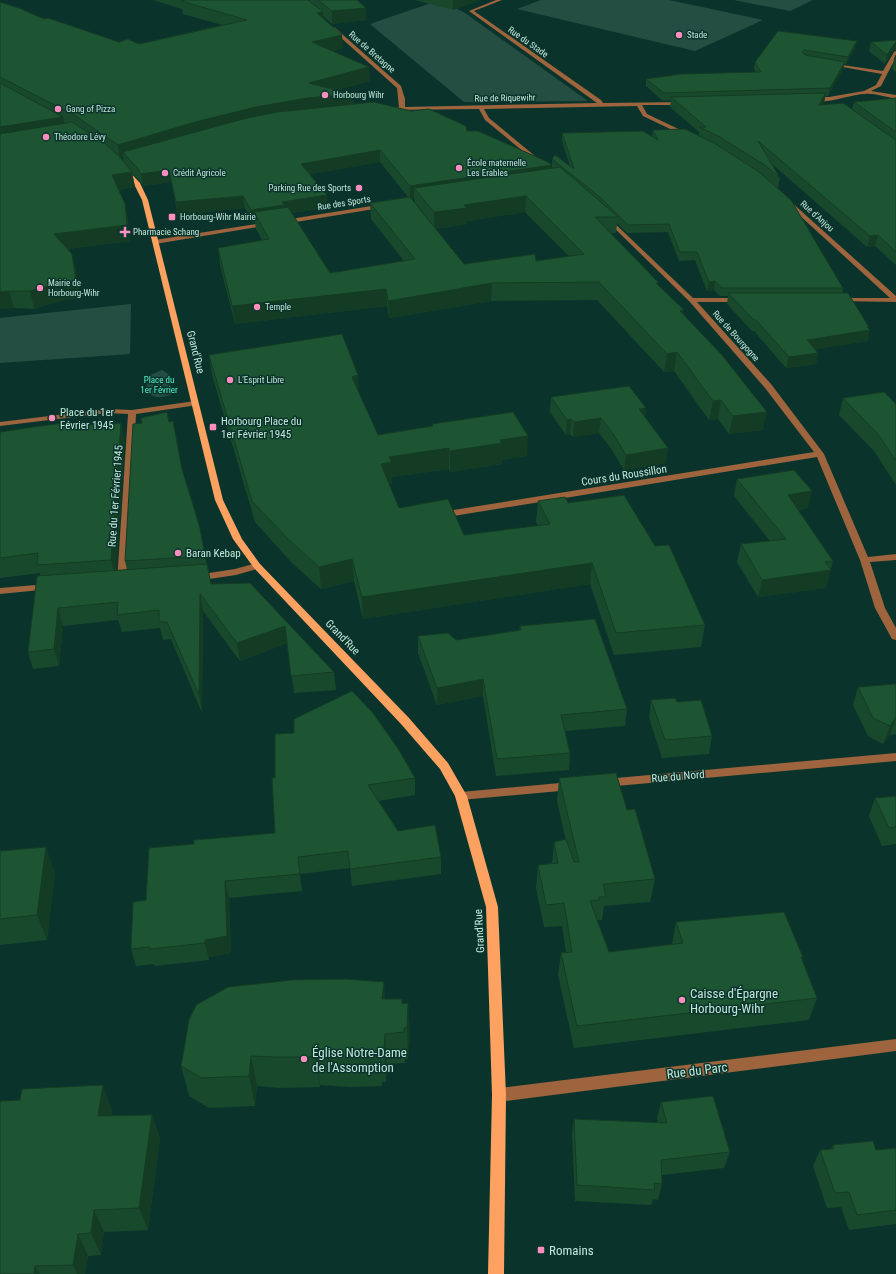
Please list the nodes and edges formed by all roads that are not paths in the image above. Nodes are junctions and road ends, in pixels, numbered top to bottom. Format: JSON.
{"nodes":[{"id":1,"x":500,"y":0,"type":"edge"},
{"id":2,"x":329,"y":25,"type":"edge"},
{"id":3,"x":896,"y":52,"type":"edge"},
{"id":4,"x":826,"y":64,"type":"edge"},
{"id":5,"x":886,"y":73,"type":"junction"},
{"id":6,"x":865,"y":92,"type":"junction"},
{"id":7,"x":896,"y":97,"type":"edge"},
{"id":8,"x":829,"y":99,"type":"junction"},
{"id":9,"x":805,"y":100,"type":"edge"},
{"id":10,"x":686,"y":103,"type":"edge"},
{"id":11,"x":835,"y":103,"type":"edge"},
{"id":12,"x":600,"y":105,"type":"junction"},
{"id":13,"x":639,"y":105,"type":"junction"},
{"id":14,"x":481,"y":107,"type":"junction"},
{"id":15,"x":386,"y":109,"type":"edge"},
{"id":16,"x":402,"y":109,"type":"junction"},
{"id":17,"x":694,"y":138,"type":"edge"},
{"id":18,"x":119,"y":164,"type":"edge"},
{"id":19,"x":542,"y":164,"type":"edge"},
{"id":20,"x":785,"y":199,"type":"edge"},
{"id":21,"x":393,"y":204,"type":"edge"},
{"id":22,"x":602,"y":214,"type":"edge"},
{"id":23,"x":155,"y":242,"type":"junction"},
{"id":24,"x":691,"y":300,"type":"junction"},
{"id":25,"x":746,"y":300,"type":"edge"},
{"id":26,"x":833,"y":300,"type":"edge"},
{"id":27,"x":896,"y":300,"type":"edge"},
{"id":28,"x":195,"y":403,"type":"junction"},
{"id":29,"x":132,"y":412,"type":"junction"},
{"id":30,"x":0,"y":424,"type":"edge"},
{"id":31,"x":820,"y":454,"type":"junction"},
{"id":32,"x":430,"y":516,"type":"edge"},
{"id":33,"x":896,"y":557,"type":"edge"},
{"id":34,"x":865,"y":560,"type":"junction"},
{"id":35,"x":257,"y":566,"type":"junction"},
{"id":36,"x":183,"y":579,"type":"edge"},
{"id":37,"x":122,"y":582,"type":"edge"},
{"id":38,"x":61,"y":586,"type":"edge"},
{"id":39,"x":0,"y":591,"type":"edge"},
{"id":40,"x":896,"y":637,"type":"edge"},
{"id":41,"x":896,"y":757,"type":"edge"},
{"id":42,"x":596,"y":784,"type":"edge"},
{"id":43,"x":580,"y":785,"type":"edge"},
{"id":44,"x":461,"y":796,"type":"junction"},
{"id":45,"x":896,"y":1045,"type":"edge"},
{"id":46,"x":499,"y":1095,"type":"junction"},
{"id":47,"x":496,"y":1274,"type":"edge"}],
"edges":[{"from":1,"to":12,"type":"street","name":"Rue du Stade"},
{"from":2,"to":16,"type":"street","name":"Rue de Bretagne"},
{"from":3,"to":5,"type":"street"},
{"from":4,"to":5,"type":"street"},
{"from":5,"to":6,"type":"street"},
{"from":6,"to":7,"type":"street"},
{"from":6,"to":8,"type":"street"},
{"from":8,"to":9,"type":"street"},
{"from":8,"to":11,"type":"street"},
{"from":10,"to":13,"type":"street","name":"Rue de Riquewihr"},
{"from":12,"to":13,"type":"street","name":"Rue de Riquewihr"},
{"from":12,"to":14,"type":"street","name":"Rue de Riquewihr"},
{"from":13,"to":17,"type":"street"},
{"from":14,"to":16,"type":"street","name":"Rue de Riquewihr"},
{"from":14,"to":19,"type":"street"},
{"from":15,"to":16,"type":"street","name":"Rue de Riquewihr"},
{"from":18,"to":23,"type":"main road","name":"Grand'Rue"},
{"from":20,"to":27,"type":"street","name":"Rue d'Anjou"},
{"from":21,"to":23,"type":"street","name":"Rue des Sports"},
{"from":22,"to":24,"type":"street","name":"Rue de Bourgogne"},
{"from":23,"to":28,"type":"main road","name":"Grand'Rue"},
{"from":24,"to":25,"type":"street"},
{"from":24,"to":31,"type":"street","name":"Rue de Bourgogne"},
{"from":26,"to":27,"type":"street"},
{"from":28,"to":29,"type":"street"},
{"from":28,"to":35,"type":"main road","name":"Grand'Rue"},
{"from":29,"to":30,"type":"street"},
{"from":29,"to":37,"type":"street","name":"Rue du 1er Février 1945"},
{"from":31,"to":32,"type":"street","name":"Cours du Roussillon"},
{"from":31,"to":34,"type":"street","name":"Rue de Bourgogne"},
{"from":33,"to":34,"type":"street"},
{"from":34,"to":40,"type":"street","name":"Rue de Bourgogne"},
{"from":35,"to":36,"type":"street"},
{"from":35,"to":44,"type":"main road","name":"Grand'Rue"},
{"from":38,"to":39,"type":"street"},
{"from":41,"to":42,"type":"street","name":"Rue du Nord"},
{"from":43,"to":44,"type":"street"},
{"from":44,"to":46,"type":"main road","name":"Grand'Rue"},
{"from":45,"to":46,"type":"street","name":"Rue du Parc"},
{"from":46,"to":47,"type":"main road","name":"Grand'Rue"}]}
